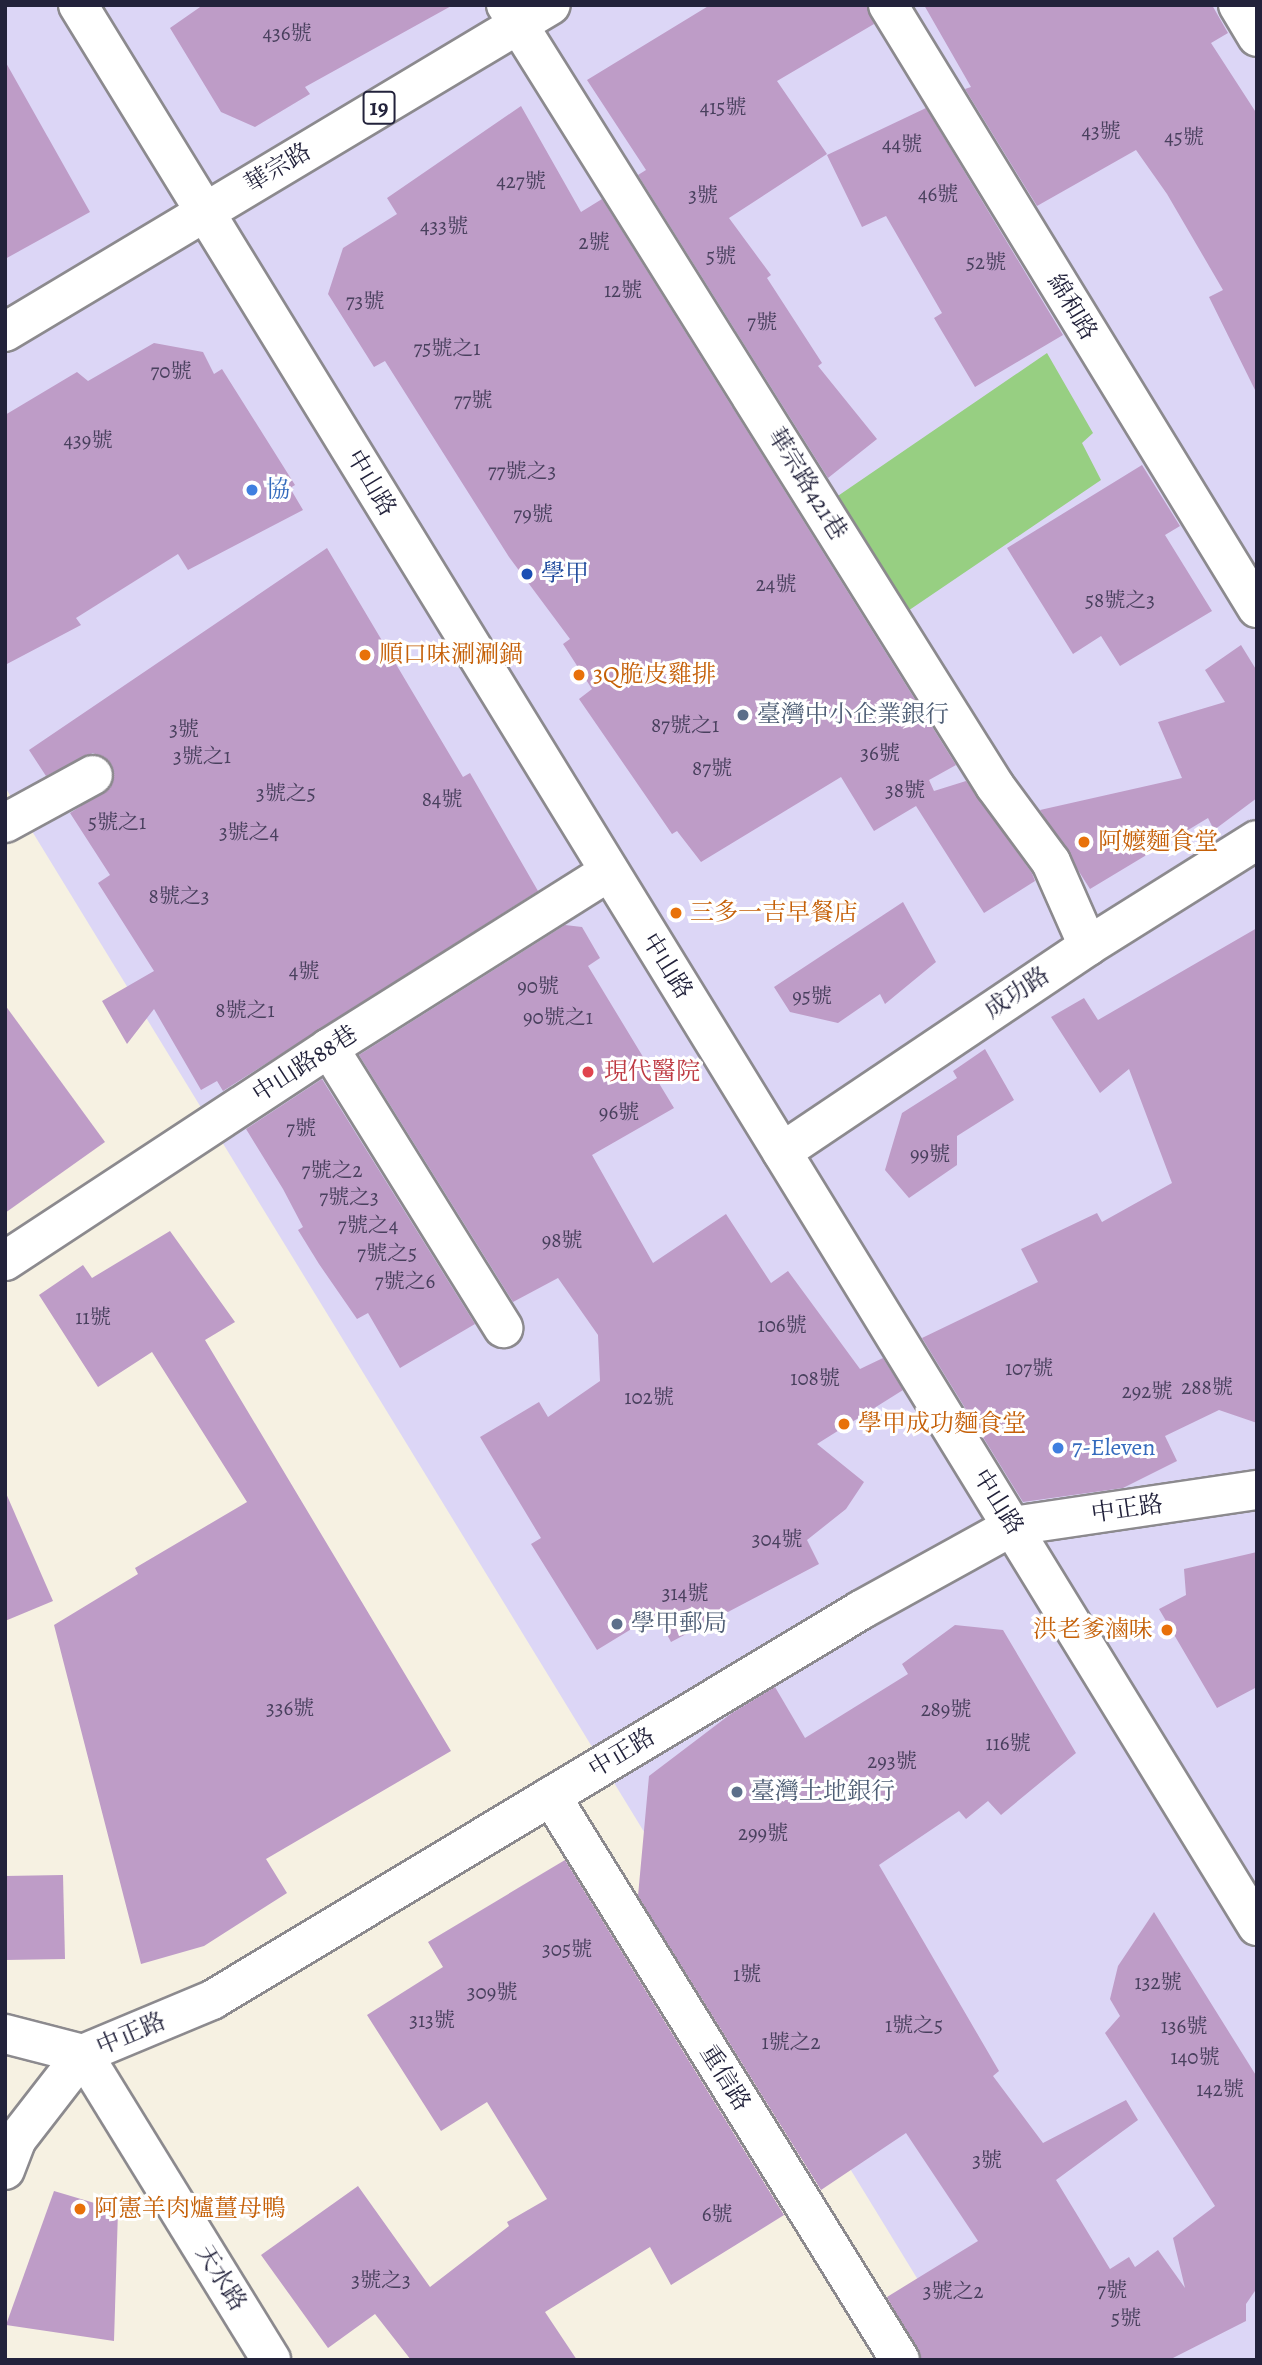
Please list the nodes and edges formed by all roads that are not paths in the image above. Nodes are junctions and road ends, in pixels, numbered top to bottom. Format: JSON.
{"nodes":[{"id":1,"x":78,"y":5,"type":"edge"},
{"id":2,"x":888,"y":5,"type":"edge"},
{"id":3,"x":1238,"y":5,"type":"edge"},
{"id":4,"x":526,"y":11,"type":"edge"},
{"id":5,"x":1257,"y":37,"type":"edge"},
{"id":6,"x":206,"y":212,"type":"junction"},
{"id":7,"x":5,"y":332,"type":"edge"},
{"id":8,"x":1257,"y":608,"type":"edge"},
{"id":9,"x":93,"y":775,"type":"dead end"},
{"id":10,"x":5,"y":823,"type":"edge"},
{"id":11,"x":1257,"y":840,"type":"edge"},
{"id":12,"x":609,"y":872,"type":"junction"},
{"id":13,"x":1088,"y":946,"type":"junction"},
{"id":14,"x":329,"y":1048,"type":"junction"},
{"id":15,"x":782,"y":1152,"type":"junction"},
{"id":16,"x":5,"y":1261,"type":"edge"},
{"id":17,"x":503,"y":1328,"type":"dead end"},
{"id":18,"x":1257,"y":1490,"type":"edge"},
{"id":19,"x":1013,"y":1526,"type":"junction"},
{"id":20,"x":551,"y":1796,"type":"junction"},
{"id":21,"x":1257,"y":1927,"type":"edge"},
{"id":22,"x":5,"y":2034,"type":"edge"},
{"id":23,"x":83,"y":2054,"type":"junction"},
{"id":24,"x":5,"y":2170,"type":"edge"},
{"id":25,"x":271,"y":2360,"type":"edge"},
{"id":26,"x":900,"y":2360,"type":"edge"}],
"edges":[{"from":1,"to":6,"type":"main road","name":"中山路"},
{"from":2,"to":8,"type":"main road","name":"綿和路"},
{"from":3,"to":5,"type":"main road"},
{"from":4,"to":6,"type":"main road","name":"華宗路","number":"19"},
{"from":4,"to":13,"type":"main road","name":"華宗路421巷"},
{"from":6,"to":7,"type":"main road","name":"華宗路","number":"19"},
{"from":6,"to":12,"type":"main road","name":"中山路"},
{"from":9,"to":10,"type":"main road"},
{"from":11,"to":13,"type":"main road","name":"成功路"},
{"from":12,"to":14,"type":"main road","name":"中山路88巷"},
{"from":12,"to":15,"type":"main road","name":"中山路"},
{"from":13,"to":15,"type":"main road","name":"成功路"},
{"from":14,"to":16,"type":"main road","name":"中山路88巷"},
{"from":14,"to":17,"type":"main road"},
{"from":15,"to":19,"type":"main road","name":"中山路"},
{"from":18,"to":19,"type":"main road","name":"中正路"},
{"from":19,"to":20,"type":"main road","name":"中正路"},
{"from":19,"to":21,"type":"main road","name":"中山路"},
{"from":20,"to":23,"type":"main road","name":"中正路"},
{"from":20,"to":26,"type":"main road","name":"重信路"},
{"from":22,"to":23,"type":"main road","name":"中正路"},
{"from":23,"to":24,"type":"main road"},
{"from":23,"to":25,"type":"main road","name":"天水路"}]}
